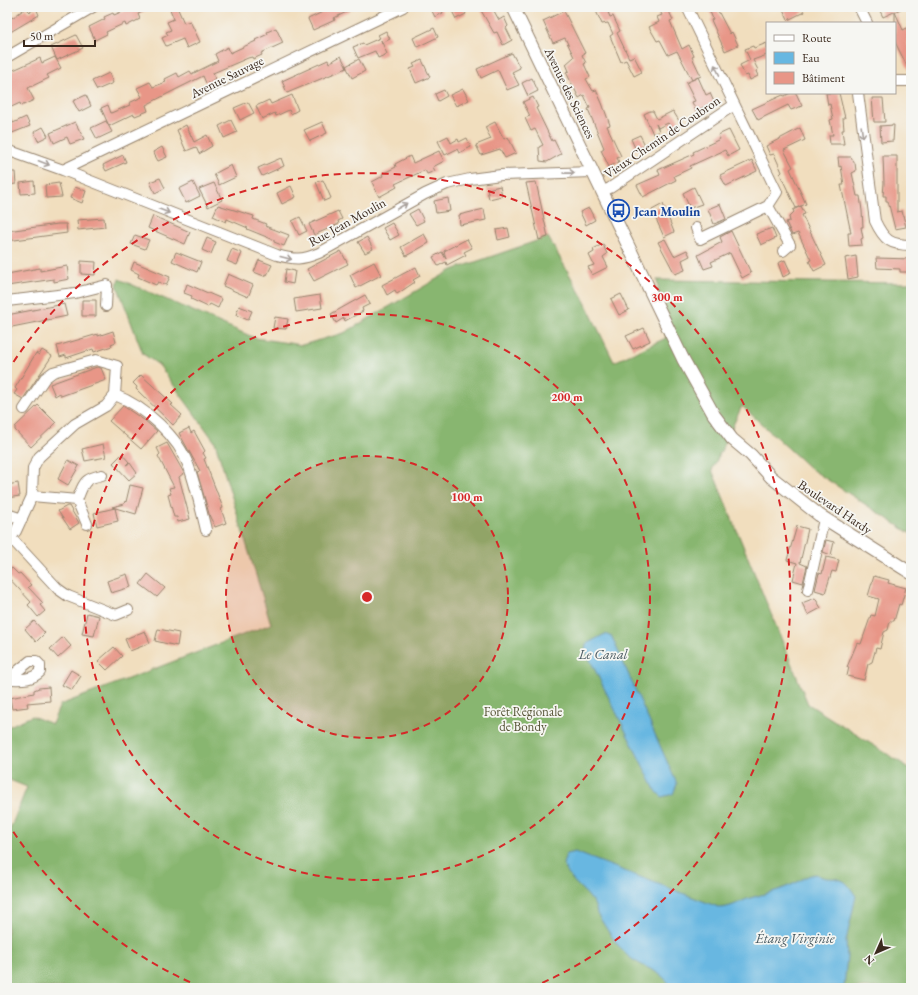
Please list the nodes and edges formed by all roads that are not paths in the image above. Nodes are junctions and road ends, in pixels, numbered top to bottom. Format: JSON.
{"nodes":[{"id":1,"x":93,"y":7,"type":"edge"},
{"id":2,"x":403,"y":7,"type":"edge"},
{"id":3,"x":513,"y":7,"type":"edge"},
{"id":4,"x":687,"y":7,"type":"edge"},
{"id":5,"x":859,"y":7,"type":"edge"},
{"id":6,"x":866,"y":22,"type":"edge"},
{"id":7,"x":7,"y":57,"type":"edge"},
{"id":8,"x":896,"y":81,"type":"edge"},
{"id":9,"x":911,"y":81,"type":"edge"},
{"id":10,"x":857,"y":94,"type":"edge"},
{"id":11,"x":734,"y":105,"type":"junction"},
{"id":12,"x":7,"y":150,"type":"edge"},
{"id":13,"x":63,"y":170,"type":"junction"},
{"id":14,"x":592,"y":172,"type":"junction"},
{"id":15,"x":603,"y":191,"type":"junction"},
{"id":16,"x":768,"y":206,"type":"junction"},
{"id":17,"x":696,"y":228,"type":"dead end"},
{"id":18,"x":911,"y":245,"type":"edge"},
{"id":19,"x":783,"y":251,"type":"dead end"},
{"id":20,"x":7,"y":301,"type":"edge"},
{"id":21,"x":106,"y":306,"type":"dead end"},
{"id":22,"x":115,"y":395,"type":"junction"},
{"id":23,"x":24,"y":409,"type":"dead end"},
{"id":24,"x":102,"y":475,"type":"dead end"},
{"id":25,"x":32,"y":496,"type":"junction"},
{"id":26,"x":77,"y":500,"type":"junction"},
{"id":27,"x":7,"y":514,"type":"edge"},
{"id":28,"x":22,"y":519,"type":"junction"},
{"id":29,"x":824,"y":519,"type":"junction"},
{"id":30,"x":87,"y":524,"type":"dead end"},
{"id":31,"x":206,"y":530,"type":"dead end"},
{"id":32,"x":9,"y":540,"type":"edge"},
{"id":33,"x":911,"y":573,"type":"edge"},
{"id":34,"x":808,"y":590,"type":"dead end"},
{"id":35,"x":128,"y":610,"type":"dead end"}],
"edges":[{"from":1,"to":7,"type":"street"},
{"from":2,"to":13,"type":"street","name":"Avenue Sauvage"},
{"from":3,"to":14,"type":"street","name":"Avenue des Sciences"},
{"from":11,"to":4,"type":"street","one_way":true},
{"from":5,"to":6,"type":"street"},
{"from":8,"to":9,"type":"street"},
{"from":10,"to":18,"type":"street","one_way":true},
{"from":11,"to":15,"type":"street","name":"Vieux Chemin de Coubron"},
{"from":11,"to":16,"type":"street"},
{"from":12,"to":13,"type":"street","name":"Rue Jean Moulin","one_way":true},
{"from":13,"to":14,"type":"street","name":"Rue Jean Moulin","one_way":true},
{"from":14,"to":15,"type":"street","name":"Avenue des Sciences"},
{"from":15,"to":29,"type":"street","name":"Boulevard Hardy"},
{"from":16,"to":17,"type":"street"},
{"from":16,"to":19,"type":"street"},
{"from":20,"to":21,"type":"street"},
{"from":22,"to":23,"type":"street"},
{"from":22,"to":25,"type":"street"},
{"from":22,"to":31,"type":"street"},
{"from":24,"to":26,"type":"street"},
{"from":25,"to":26,"type":"street"},
{"from":25,"to":28,"type":"street"},
{"from":26,"to":30,"type":"street"},
{"from":27,"to":28,"type":"street"},
{"from":28,"to":32,"type":"street"},
{"from":29,"to":33,"type":"street","name":"Boulevard Hardy"},
{"from":29,"to":34,"type":"street"},
{"from":32,"to":35,"type":"street"}]}
